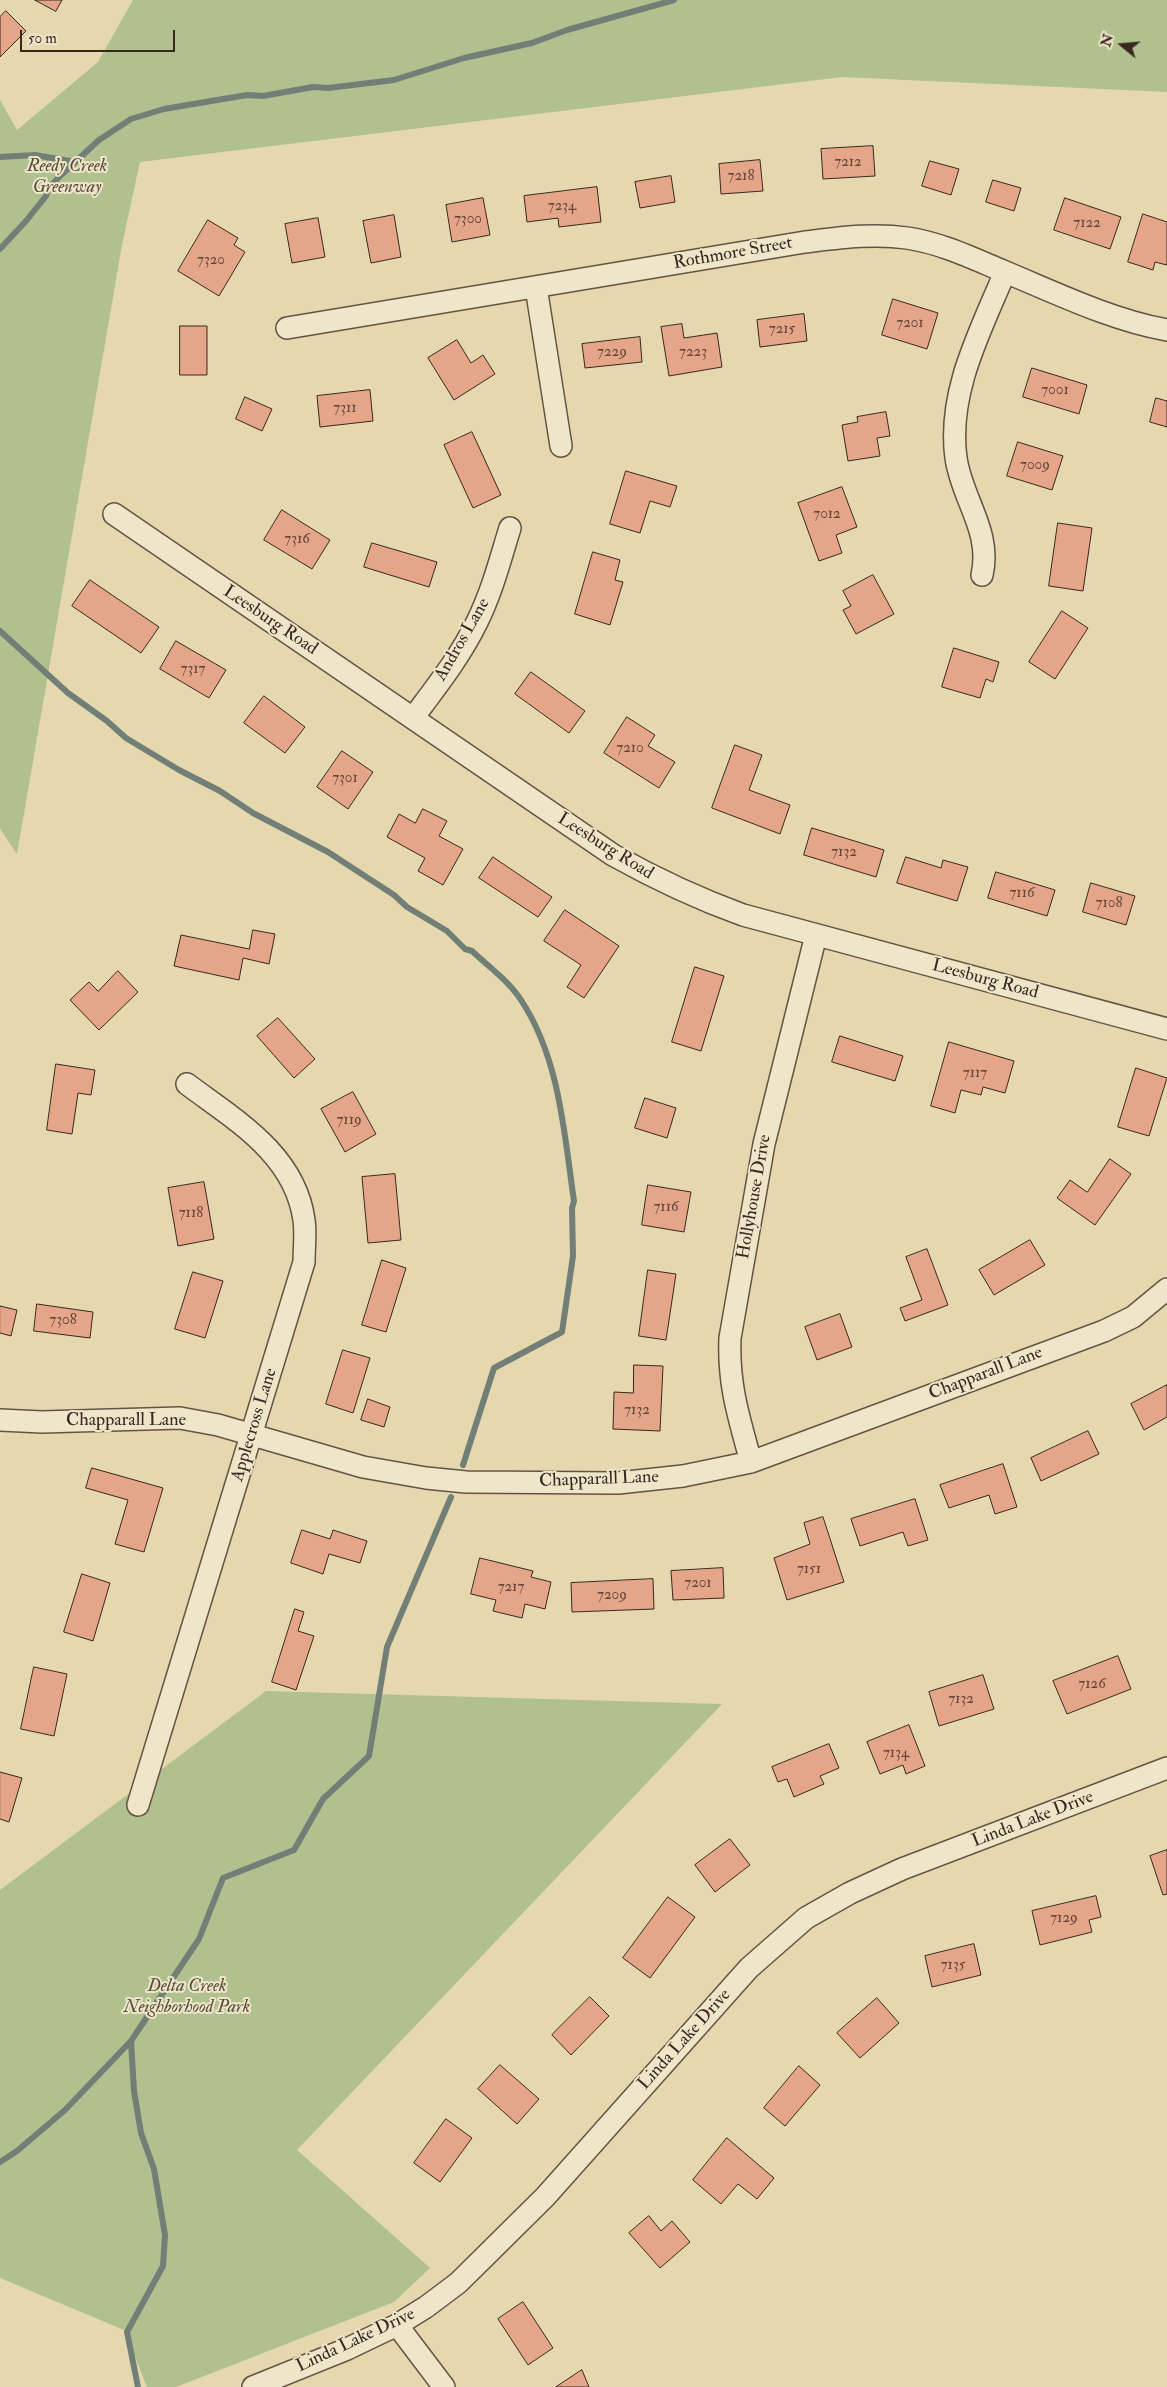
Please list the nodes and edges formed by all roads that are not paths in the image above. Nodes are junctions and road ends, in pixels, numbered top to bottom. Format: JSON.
{"nodes":[{"id":1,"x":1005,"y":272,"type":"junction"},
{"id":2,"x":536,"y":287,"type":"junction"},
{"id":3,"x":287,"y":328,"type":"dead end"},
{"id":4,"x":1167,"y":330,"type":"edge"},
{"id":5,"x":561,"y":446,"type":"dead end"},
{"id":6,"x":114,"y":514,"type":"dead end"},
{"id":7,"x":510,"y":528,"type":"dead end"},
{"id":8,"x":982,"y":575,"type":"dead end"},
{"id":9,"x":413,"y":718,"type":"junction"},
{"id":10,"x":816,"y":935,"type":"junction"},
{"id":11,"x":1167,"y":1029,"type":"edge"},
{"id":12,"x":187,"y":1084,"type":"dead end"},
{"id":13,"x":1167,"y":1289,"type":"edge"},
{"id":14,"x":0,"y":1420,"type":"edge"},
{"id":15,"x":252,"y":1435,"type":"junction"},
{"id":16,"x":752,"y":1462,"type":"junction"},
{"id":17,"x":1167,"y":1768,"type":"edge"},
{"id":18,"x":138,"y":1805,"type":"dead end"},
{"id":19,"x":397,"y":2325,"type":"junction"},
{"id":20,"x":252,"y":2387,"type":"edge"},
{"id":21,"x":444,"y":2387,"type":"edge"}],
"edges":[{"from":1,"to":2,"type":"street","name":"Rothmore Street"},
{"from":1,"to":4,"type":"street","name":"Rothmore Street"},
{"from":1,"to":8,"type":"street"},
{"from":2,"to":3,"type":"street","name":"Rothmore Street"},
{"from":2,"to":5,"type":"street"},
{"from":6,"to":9,"type":"street","name":"Leesburg Road"},
{"from":7,"to":9,"type":"street","name":"Andros Lane"},
{"from":9,"to":10,"type":"street","name":"Leesburg Road"},
{"from":10,"to":11,"type":"street","name":"Leesburg Road"},
{"from":10,"to":16,"type":"street","name":"Hollyhouse Drive"},
{"from":12,"to":15,"type":"street","name":"Applecross Lane"},
{"from":13,"to":16,"type":"street","name":"Chapparall Lane"},
{"from":14,"to":15,"type":"street","name":"Chapparall Lane"},
{"from":15,"to":16,"type":"street","name":"Chapparall Lane"},
{"from":15,"to":18,"type":"street","name":"Applecross Lane"},
{"from":17,"to":19,"type":"street","name":"Linda Lake Drive"},
{"from":19,"to":20,"type":"street","name":"Linda Lake Drive"},
{"from":19,"to":21,"type":"street"}]}
